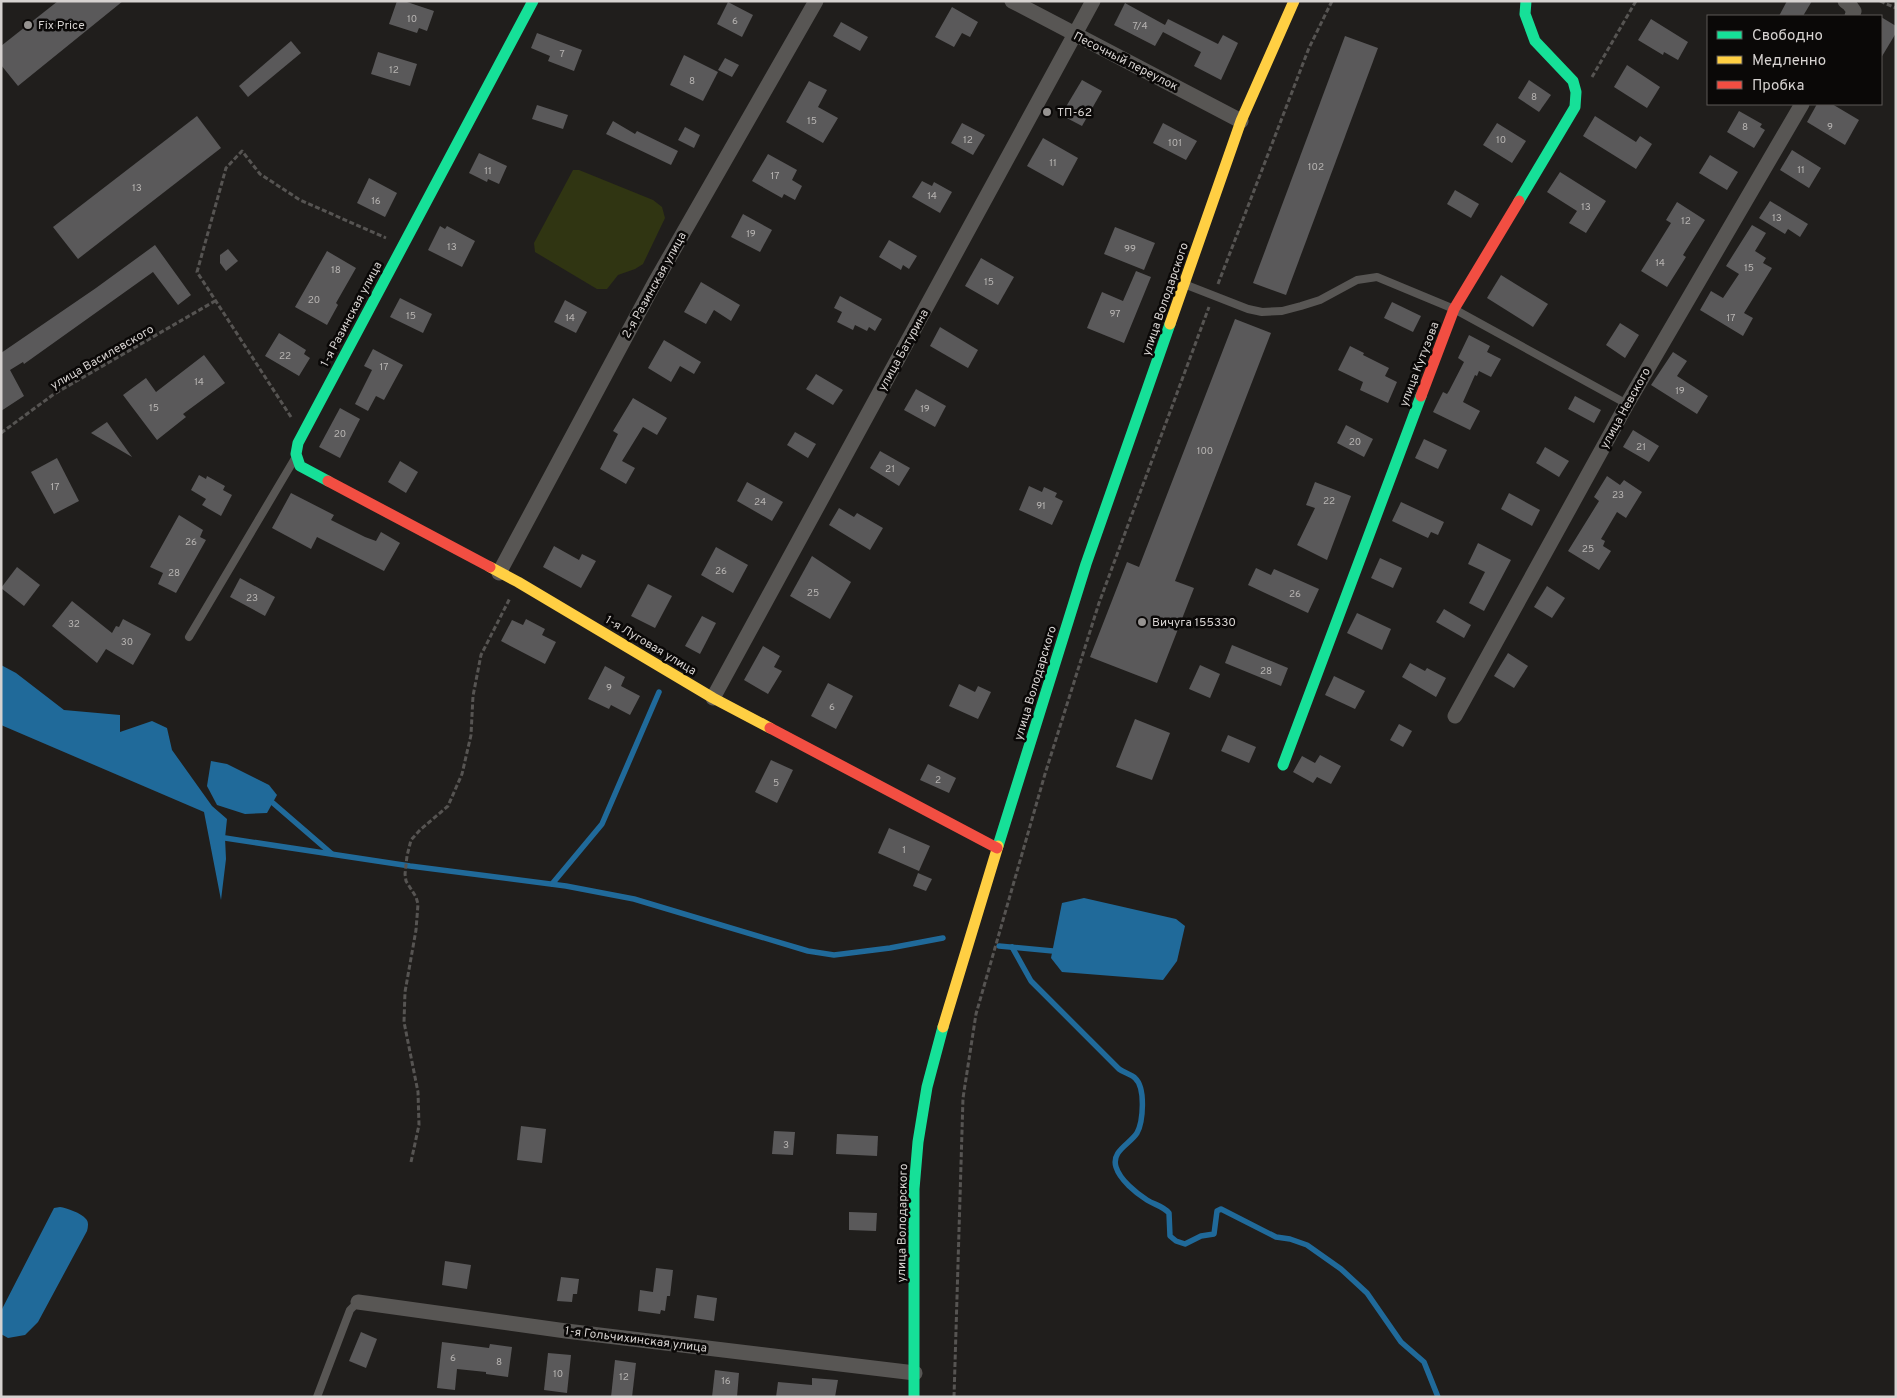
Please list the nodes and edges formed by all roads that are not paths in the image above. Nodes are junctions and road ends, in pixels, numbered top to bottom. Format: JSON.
{"nodes":[{"id":1,"x":532,"y":1,"type":"edge"},
{"id":2,"x":816,"y":1,"type":"edge"},
{"id":3,"x":1012,"y":1,"type":"edge"},
{"id":4,"x":1092,"y":1,"type":"edge"},
{"id":5,"x":1294,"y":1,"type":"edge"},
{"id":6,"x":1526,"y":1,"type":"edge"},
{"id":7,"x":1845,"y":1,"type":"edge"},
{"id":8,"x":1852,"y":15,"type":"edge"},
{"id":9,"x":1075,"y":35,"type":"junction"},
{"id":10,"x":1801,"y":105,"type":"edge"},
{"id":11,"x":1241,"y":121,"type":"junction"},
{"id":12,"x":1184,"y":284,"type":"junction"},
{"id":13,"x":1454,"y":309,"type":"junction"},
{"id":14,"x":1627,"y":404,"type":"junction"},
{"id":15,"x":295,"y":459,"type":"junction"},
{"id":16,"x":499,"y":573,"type":"junction"},
{"id":17,"x":189,"y":637,"type":"dead end"},
{"id":18,"x":713,"y":698,"type":"junction"},
{"id":19,"x":1455,"y":716,"type":"dead end"},
{"id":20,"x":1283,"y":765,"type":"dead end"},
{"id":21,"x":997,"y":848,"type":"junction"},
{"id":22,"x":358,"y":1302,"type":"joint"},
{"id":23,"x":915,"y":1372,"type":"junction"},
{"id":24,"x":317,"y":1397,"type":"edge"},
{"id":25,"x":914,"y":1397,"type":"edge"}],
"edges":[{"from":1,"to":15,"type":"street","name":"1-я Разинская улица"},
{"from":2,"to":16,"type":"street","name":"2-я Разинская улица"},
{"from":3,"to":9,"type":"street","name":"Песочный переулок"},
{"from":4,"to":9,"type":"street","name":"улица Батурина"},
{"from":5,"to":11,"type":"street","name":"улица Володарского"},
{"from":6,"to":13,"type":"street","name":"улица Кутузова"},
{"from":7,"to":8,"type":"street"},
{"from":9,"to":11,"type":"street","name":"Песочный переулок"},
{"from":9,"to":18,"type":"street","name":"улица Батурина"},
{"from":10,"to":14,"type":"street","name":"улица Невского"},
{"from":11,"to":12,"type":"street","name":"улица Володарского"},
{"from":12,"to":13,"type":"lane"},
{"from":12,"to":21,"type":"street","name":"улица Володарского"},
{"from":13,"to":14,"type":"lane"},
{"from":13,"to":20,"type":"street","name":"улица Кутузова"},
{"from":14,"to":19,"type":"street","name":"улица Невского"},
{"from":15,"to":16,"type":"street","name":"1-я Луговая улица"},
{"from":15,"to":17,"type":"lane","name":"1-я Разинская улица"},
{"from":16,"to":18,"type":"street","name":"1-я Луговая улица"},
{"from":18,"to":21,"type":"street","name":"1-я Луговая улица"},
{"from":21,"to":23,"type":"street","name":"улица Володарского"},
{"from":22,"to":23,"type":"street","name":"1-я Гольчихинская улица"},
{"from":22,"to":24,"type":"lane"},
{"from":23,"to":25,"type":"street","name":"улица Володарского"}]}
